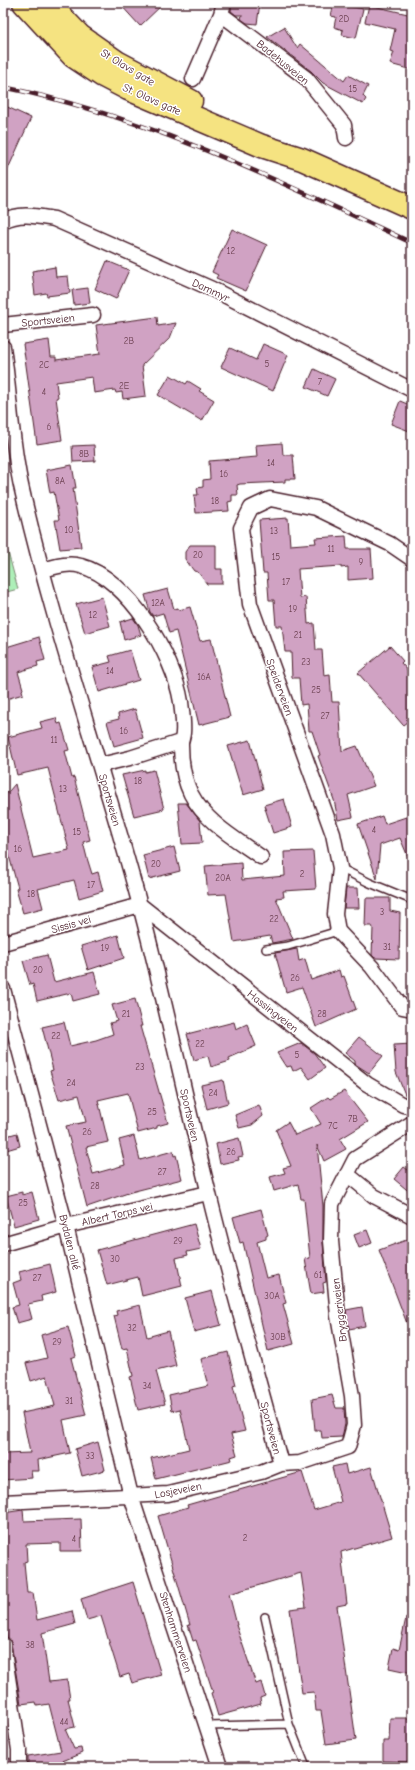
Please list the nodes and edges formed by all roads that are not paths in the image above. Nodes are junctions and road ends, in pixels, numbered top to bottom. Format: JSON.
{"nodes":[{"id":1,"x":11,"y":3,"type":"edge"},
{"id":2,"x":24,"y":3,"type":"edge"},
{"id":3,"x":223,"y":8,"type":"edge"},
{"id":4,"x":45,"y":13,"type":"edge"},
{"id":5,"x":193,"y":79,"type":"dead end"},
{"id":6,"x":220,"y":114,"type":"joint"},
{"id":7,"x":346,"y":138,"type":"dead end"},
{"id":8,"x":302,"y":158,"type":"junction"},
{"id":9,"x":412,"y":208,"type":"edge"},
{"id":10,"x":3,"y":221,"type":"edge"},
{"id":11,"x":94,"y":315,"type":"dead end"},
{"id":12,"x":3,"y":325,"type":"edge"},
{"id":13,"x":3,"y":347,"type":"edge"},
{"id":14,"x":412,"y":390,"type":"edge"},
{"id":15,"x":412,"y":559,"type":"edge"},
{"id":16,"x":42,"y":570,"type":"junction"},
{"id":17,"x":180,"y":742,"type":"junction"},
{"id":18,"x":100,"y":765,"type":"junction"},
{"id":19,"x":261,"y":857,"type":"dead end"},
{"id":20,"x":340,"y":868,"type":"junction"},
{"id":21,"x":412,"y":900,"type":"edge"},
{"id":22,"x":140,"y":904,"type":"junction"},
{"id":23,"x":338,"y":931,"type":"junction"},
{"id":24,"x":3,"y":943,"type":"edge"},
{"id":25,"x":266,"y":950,"type":"dead end"},
{"id":26,"x":3,"y":989,"type":"edge"},
{"id":27,"x":412,"y":1009,"type":"edge"},
{"id":28,"x":412,"y":1107,"type":"edge"},
{"id":29,"x":412,"y":1123,"type":"edge"},
{"id":30,"x":347,"y":1174,"type":"junction"},
{"id":31,"x":208,"y":1193,"type":"junction"},
{"id":32,"x":412,"y":1216,"type":"edge"},
{"id":33,"x":66,"y":1226,"type":"junction"},
{"id":34,"x":3,"y":1244,"type":"edge"},
{"id":35,"x":348,"y":1447,"type":"joint"},
{"id":36,"x":281,"y":1464,"type":"junction"},
{"id":37,"x":131,"y":1496,"type":"junction"},
{"id":38,"x":3,"y":1502,"type":"edge"},
{"id":39,"x":265,"y":1617,"type":"dead end"},
{"id":40,"x":3,"y":1644,"type":"edge"},
{"id":41,"x":5,"y":1669,"type":"edge"},
{"id":42,"x":289,"y":1724,"type":"junction"},
{"id":43,"x":208,"y":1726,"type":"junction"},
{"id":44,"x":19,"y":1767,"type":"edge"},
{"id":45,"x":220,"y":1767,"type":"edge"},
{"id":46,"x":306,"y":1767,"type":"edge"}],
"edges":[{"from":1,"to":4,"type":"highway"},
{"from":2,"to":4,"type":"highway","name":"St. Olavs gate"},
{"from":3,"to":5,"type":"street","name":"Badehusveien"},
{"from":3,"to":7,"type":"street","name":"Badehusveien"},
{"from":4,"to":6,"type":"highway","name":"St Olavs gate"},
{"from":4,"to":8,"type":"highway","name":"St. Olavs gate"},
{"from":6,"to":8,"type":"highway","name":"St. Olavs gate"},
{"from":8,"to":9,"type":"highway","name":"St. Olavs gate"},
{"from":10,"to":14,"type":"street","name":"Dammyr"},
{"from":11,"to":12,"type":"street","name":"Sportsveien"},
{"from":13,"to":16,"type":"street","name":"Sportsveien"},
{"from":15,"to":20,"type":"street","name":"Speiderveien"},
{"from":16,"to":17,"type":"street"},
{"from":16,"to":18,"type":"street","name":"Sportsveien"},
{"from":17,"to":18,"type":"street","name":"Sportsveien"},
{"from":17,"to":19,"type":"street"},
{"from":18,"to":22,"type":"street","name":"Sportsveien"},
{"from":20,"to":21,"type":"lane"},
{"from":20,"to":23,"type":"street","name":"Speiderveien"},
{"from":22,"to":24,"type":"street","name":"Sissis vei"},
{"from":22,"to":28,"type":"street","name":"Hassingveien"},
{"from":22,"to":31,"type":"street","name":"Sportsveien"},
{"from":23,"to":25,"type":"lane"},
{"from":23,"to":27,"type":"street"},
{"from":26,"to":33,"type":"street","name":"Bydalen allé"},
{"from":29,"to":30,"type":"street","name":"Bryggeriveien"},
{"from":30,"to":32,"type":"street"},
{"from":30,"to":35,"type":"street","name":"Bryggeriveien"},
{"from":31,"to":33,"type":"street","name":"Albert Torps vei"},
{"from":31,"to":36,"type":"street","name":"Sportsveien"},
{"from":33,"to":34,"type":"street","name":"Albert Torps vei"},
{"from":33,"to":37,"type":"street","name":"Bydalen allé"},
{"from":35,"to":36,"type":"street","name":"Losjeveien"},
{"from":36,"to":37,"type":"street","name":"Losjeveien"},
{"from":37,"to":38,"type":"street","name":"Losjeveien"},
{"from":37,"to":43,"type":"street","name":"Stenhammerveien"},
{"from":39,"to":42,"type":"lane"},
{"from":40,"to":41,"type":"street"},
{"from":41,"to":44,"type":"street"},
{"from":42,"to":43,"type":"lane"},
{"from":42,"to":46,"type":"lane"},
{"from":43,"to":45,"type":"street","name":"Stenhammerveien"}]}
